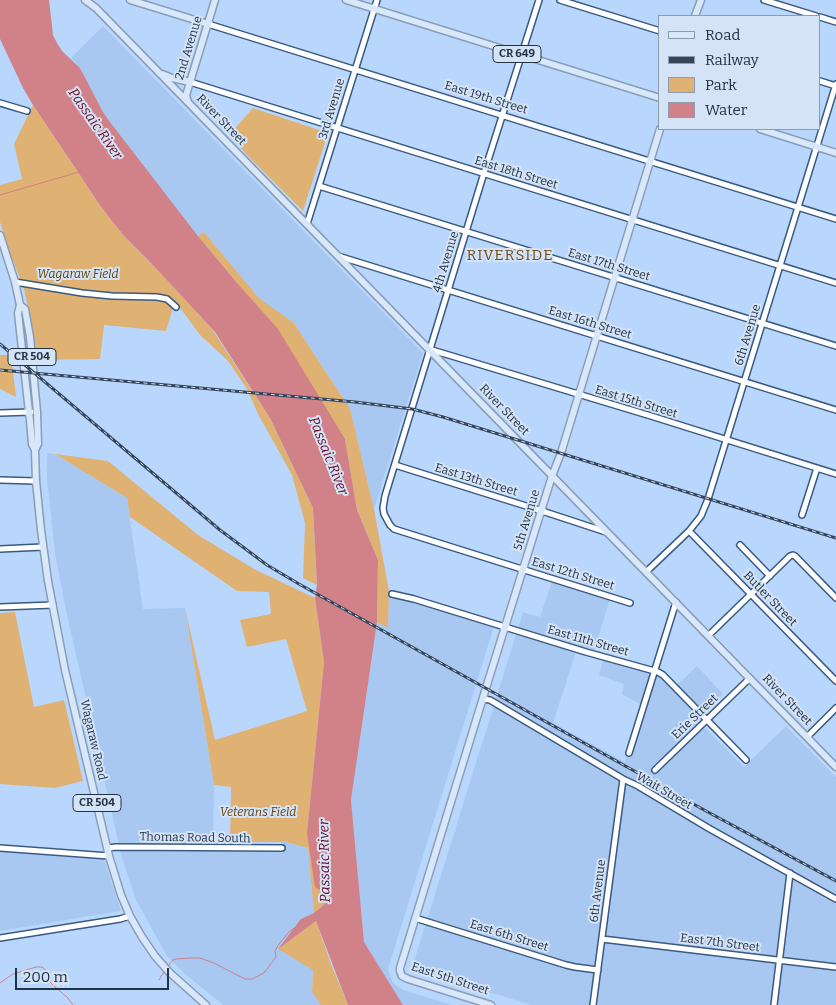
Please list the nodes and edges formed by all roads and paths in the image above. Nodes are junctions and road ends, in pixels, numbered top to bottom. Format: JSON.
{"nodes":[{"id":1,"x":85,"y":0,"type":"edge"},
{"id":2,"x":92,"y":0,"type":"edge"},
{"id":3,"x":130,"y":0,"type":"edge"},
{"id":4,"x":215,"y":0,"type":"edge"},
{"id":5,"x":346,"y":0,"type":"edge"},
{"id":6,"x":377,"y":0,"type":"edge"},
{"id":7,"x":539,"y":0,"type":"edge"},
{"id":8,"x":560,"y":0,"type":"edge"},
{"id":9,"x":700,"y":0,"type":"edge"},
{"id":10,"x":764,"y":0,"type":"edge"},
{"id":11,"x":96,"y":8,"type":"junction"},
{"id":12,"x":374,"y":9,"type":"junction"},
{"id":13,"x":696,"y":15,"type":"edge"},
{"id":14,"x":812,"y":15,"type":"edge"},
{"id":15,"x":821,"y":18,"type":"edge"},
{"id":16,"x":836,"y":22,"type":"edge"},
{"id":17,"x":208,"y":24,"type":"junction"},
{"id":18,"x":658,"y":30,"type":"edge"},
{"id":19,"x":522,"y":55,"type":"junction"},
{"id":20,"x":355,"y":69,"type":"junction"},
{"id":21,"x":156,"y":70,"type":"junction"},
{"id":22,"x":821,"y":81,"type":"edge"},
{"id":23,"x":190,"y":82,"type":"junction"},
{"id":24,"x":836,"y":85,"type":"edge"},
{"id":25,"x":658,"y":97,"type":"edge"},
{"id":26,"x":0,"y":103,"type":"edge"},
{"id":27,"x":188,"y":103,"type":"junction"},
{"id":28,"x":27,"y":112,"type":"dead end"},
{"id":29,"x":502,"y":115,"type":"junction"},
{"id":30,"x":337,"y":127,"type":"junction"},
{"id":31,"x":660,"y":130,"type":"edge"},
{"id":32,"x":763,"y":130,"type":"edge"},
{"id":33,"x":817,"y":146,"type":"junction"},
{"id":34,"x":836,"y":152,"type":"edge"},
{"id":35,"x":650,"y":161,"type":"junction"},
{"id":36,"x":484,"y":173,"type":"junction"},
{"id":37,"x":319,"y":186,"type":"junction"},
{"id":38,"x":798,"y":207,"type":"junction"},
{"id":39,"x":632,"y":219,"type":"junction"},
{"id":40,"x":836,"y":219,"type":"edge"},
{"id":41,"x":307,"y":224,"type":"junction"},
{"id":42,"x":466,"y":232,"type":"junction"},
{"id":43,"x":0,"y":235,"type":"edge"},
{"id":44,"x":338,"y":256,"type":"junction"},
{"id":45,"x":780,"y":265,"type":"junction"},
{"id":46,"x":614,"y":277,"type":"junction"},
{"id":47,"x":15,"y":282,"type":"junction"},
{"id":48,"x":836,"y":283,"type":"edge"},
{"id":49,"x":448,"y":290,"type":"junction"},
{"id":50,"x":176,"y":307,"type":"dead end"},
{"id":51,"x":762,"y":323,"type":"junction"},
{"id":52,"x":596,"y":336,"type":"junction"},
{"id":53,"x":836,"y":346,"type":"edge"},
{"id":54,"x":430,"y":350,"type":"junction"},
{"id":55,"x":744,"y":382,"type":"junction"},
{"id":56,"x":578,"y":394,"type":"junction"},
{"id":57,"x":836,"y":410,"type":"edge"},
{"id":58,"x":33,"y":412,"type":"junction"},
{"id":59,"x":0,"y":413,"type":"edge"},
{"id":60,"x":726,"y":440,"type":"junction"},
{"id":61,"x":395,"y":465,"type":"junction"},
{"id":62,"x":817,"y":468,"type":"junction"},
{"id":63,"x":836,"y":474,"type":"edge"},
{"id":64,"x":552,"y":476,"type":"junction"},
{"id":65,"x":0,"y":480,"type":"edge"},
{"id":66,"x":36,"y":481,"type":"junction"},
{"id":67,"x":542,"y":511,"type":"junction"},
{"id":68,"x":802,"y":515,"type":"dead end"},
{"id":69,"x":394,"y":529,"type":"joint"},
{"id":70,"x":689,"y":531,"type":"junction"},
{"id":71,"x":608,"y":532,"type":"junction"},
{"id":72,"x":740,"y":545,"type":"dead end"},
{"id":73,"x":43,"y":547,"type":"junction"},
{"id":74,"x":0,"y":549,"type":"edge"},
{"id":75,"x":524,"y":569,"type":"junction"},
{"id":76,"x":646,"y":572,"type":"junction"},
{"id":77,"x":770,"y":576,"type":"junction"},
{"id":78,"x":392,"y":594,"type":"dead end"},
{"id":79,"x":751,"y":594,"type":"junction"},
{"id":80,"x":836,"y":598,"type":"edge"},
{"id":81,"x":676,"y":602,"type":"junction"},
{"id":82,"x":630,"y":603,"type":"dead end"},
{"id":83,"x":53,"y":605,"type":"junction"},
{"id":84,"x":0,"y":607,"type":"edge"},
{"id":85,"x":506,"y":627,"type":"junction"},
{"id":86,"x":708,"y":636,"type":"junction"},
{"id":87,"x":654,"y":671,"type":"junction"},
{"id":88,"x":750,"y":678,"type":"junction"},
{"id":89,"x":836,"y":681,"type":"edge"},
{"id":90,"x":483,"y":700,"type":"junction"},
{"id":91,"x":836,"y":708,"type":"edge"},
{"id":92,"x":706,"y":720,"type":"junction"},
{"id":93,"x":807,"y":736,"type":"junction"},
{"id":94,"x":629,"y":753,"type":"dead end"},
{"id":95,"x":746,"y":760,"type":"dead end"},
{"id":96,"x":836,"y":766,"type":"edge"},
{"id":97,"x":655,"y":770,"type":"dead end"},
{"id":98,"x":623,"y":779,"type":"junction"},
{"id":99,"x":0,"y":848,"type":"edge"},
{"id":100,"x":107,"y":848,"type":"junction"},
{"id":101,"x":282,"y":848,"type":"dead end"},
{"id":102,"x":109,"y":856,"type":"junction"},
{"id":103,"x":790,"y":873,"type":"junction"},
{"id":104,"x":836,"y":899,"type":"edge"},
{"id":105,"x":130,"y":916,"type":"junction"},
{"id":106,"x":416,"y":918,"type":"junction"},
{"id":107,"x":0,"y":938,"type":"edge"},
{"id":108,"x":602,"y":939,"type":"junction"},
{"id":109,"x":780,"y":960,"type":"junction"},
{"id":110,"x":836,"y":967,"type":"edge"},
{"id":111,"x":598,"y":970,"type":"junction"},
{"id":112,"x":206,"y":1005,"type":"edge"},
{"id":113,"x":491,"y":1005,"type":"edge"},
{"id":114,"x":593,"y":1005,"type":"edge"},
{"id":115,"x":774,"y":1005,"type":"edge"}],
"edges":[{"from":1,"to":11,"type":"main road","name":"River Street"},
{"from":2,"to":11,"type":"main road"},
{"from":3,"to":17,"type":"main road","name":"East 19th Street"},
{"from":4,"to":17,"type":"main road","name":"2nd Avenue"},
{"from":5,"to":12,"type":"main road"},
{"from":6,"to":12,"type":"street","name":"3rd Avenue"},
{"from":7,"to":19,"type":"street","name":"4th Avenue"},
{"from":8,"to":18,"type":"street"},
{"from":9,"to":13,"type":"main road"},
{"from":10,"to":14,"type":"street"},
{"from":11,"to":21,"type":"main road","name":"River Street"},
{"from":12,"to":19,"type":"main road","number":"CR 649"},
{"from":12,"to":20,"type":"street","name":"3rd Avenue"},
{"from":15,"to":16,"type":"street"},
{"from":17,"to":20,"type":"street","name":"East 19th Street"},
{"from":17,"to":23,"type":"main road","name":"2nd Avenue"},
{"from":19,"to":25,"type":"main road","number":"CR 649"},
{"from":19,"to":29,"type":"street","name":"4th Avenue"},
{"from":20,"to":29,"type":"street","name":"East 19th Street"},
{"from":20,"to":30,"type":"street","name":"3rd Avenue"},
{"from":21,"to":23,"type":"main road","name":"River Street"},
{"from":21,"to":27,"type":"main road","name":"River Street"},
{"from":22,"to":24,"type":"street"},
{"from":23,"to":27,"type":"main road","name":"2nd Avenue"},
{"from":23,"to":30,"type":"street","name":"East 18th Street"},
{"from":24,"to":33,"type":"street","name":"6th Avenue"},
{"from":26,"to":28,"type":"street"},
{"from":27,"to":41,"type":"main road","name":"River Street"},
{"from":29,"to":35,"type":"street","name":"East 19th Street"},
{"from":29,"to":36,"type":"street","name":"4th Avenue"},
{"from":30,"to":36,"type":"street","name":"East 18th Street"},
{"from":30,"to":37,"type":"street","name":"3rd Avenue"},
{"from":31,"to":35,"type":"main road","name":"5th Avenue"},
{"from":32,"to":33,"type":"main road"},
{"from":33,"to":34,"type":"main road"},
{"from":33,"to":38,"type":"street","name":"6th Avenue"},
{"from":35,"to":38,"type":"street","name":"East 19th Street"},
{"from":35,"to":39,"type":"main road","name":"5th Avenue"},
{"from":36,"to":39,"type":"street","name":"East 18th Street"},
{"from":36,"to":42,"type":"street","name":"4th Avenue"},
{"from":37,"to":41,"type":"street","name":"3rd Avenue"},
{"from":37,"to":42,"type":"street","name":"East 17th Street"},
{"from":38,"to":40,"type":"street","name":"East 19th Street"},
{"from":38,"to":45,"type":"street","name":"6th Avenue"},
{"from":39,"to":45,"type":"street","name":"East 18th Street"},
{"from":39,"to":46,"type":"main road","name":"5th Avenue"},
{"from":41,"to":44,"type":"main road","name":"River Street"},
{"from":42,"to":46,"type":"street","name":"East 17th Street"},
{"from":42,"to":49,"type":"street","name":"4th Avenue"},
{"from":43,"to":47,"type":"main road","name":"Wagaraw Road","number":"CR 504"},
{"from":44,"to":49,"type":"street","name":"East 16th Street"},
{"from":44,"to":54,"type":"main road","name":"River Street"},
{"from":45,"to":48,"type":"street","name":"East 18th Street"},
{"from":45,"to":51,"type":"street","name":"6th Avenue"},
{"from":46,"to":51,"type":"street","name":"East 17th Street"},
{"from":46,"to":52,"type":"main road","name":"5th Avenue"},
{"from":47,"to":50,"type":"street"},
{"from":47,"to":58,"type":"main road","name":"Wagaraw Road","number":"CR 504"},
{"from":49,"to":52,"type":"street","name":"East 16th Street"},
{"from":49,"to":54,"type":"street","name":"4th Avenue"},
{"from":51,"to":53,"type":"street","name":"East 17th Street"},
{"from":51,"to":55,"type":"street","name":"6th Avenue"},
{"from":52,"to":55,"type":"street","name":"East 16th Street"},
{"from":52,"to":56,"type":"main road","name":"5th Avenue"},
{"from":54,"to":56,"type":"street","name":"East 15th Street"},
{"from":54,"to":61,"type":"street","name":"4th Avenue"},
{"from":54,"to":64,"type":"main road","name":"River Street"},
{"from":55,"to":57,"type":"street","name":"East 16th Street"},
{"from":55,"to":60,"type":"street","name":"6th Avenue"},
{"from":56,"to":60,"type":"street","name":"East 15th Street"},
{"from":56,"to":64,"type":"main road","name":"5th Avenue"},
{"from":58,"to":59,"type":"street"},
{"from":58,"to":66,"type":"main road","name":"Wagaraw Road","number":"CR 504"},
{"from":60,"to":62,"type":"street","name":"East 15th Street"},
{"from":60,"to":70,"type":"street","name":"6th Avenue"},
{"from":61,"to":67,"type":"street","name":"East 13th Street"},
{"from":61,"to":69,"type":"street","name":"4th Avenue"},
{"from":62,"to":63,"type":"street","name":"East 15th Street"},
{"from":62,"to":68,"type":"street"},
{"from":64,"to":67,"type":"main road","name":"5th Avenue"},
{"from":64,"to":71,"type":"main road","name":"River Street"},
{"from":65,"to":66,"type":"street"},
{"from":66,"to":73,"type":"main road","name":"Wagaraw Road","number":"CR 504"},
{"from":67,"to":71,"type":"street","name":"East 13th Street"},
{"from":67,"to":75,"type":"main road","name":"5th Avenue"},
{"from":69,"to":75,"type":"street","name":"East 12th Street"},
{"from":70,"to":76,"type":"street","name":"6th Avenue"},
{"from":70,"to":79,"type":"street","name":"Butler Street"},
{"from":71,"to":76,"type":"main road","name":"River Street"},
{"from":72,"to":77,"type":"street"},
{"from":73,"to":74,"type":"street"},
{"from":73,"to":83,"type":"main road","name":"Wagaraw Road","number":"CR 504"},
{"from":75,"to":82,"type":"street","name":"East 12th Street"},
{"from":75,"to":85,"type":"main road","name":"5th Avenue"},
{"from":76,"to":81,"type":"main road","name":"River Street"},
{"from":77,"to":79,"type":"street"},
{"from":77,"to":80,"type":"street"},
{"from":78,"to":85,"type":"street","name":"East 11th Street"},
{"from":79,"to":86,"type":"street"},
{"from":79,"to":89,"type":"street","name":"Butler Street"},
{"from":81,"to":86,"type":"main road","name":"River Street"},
{"from":81,"to":87,"type":"street"},
{"from":83,"to":84,"type":"street"},
{"from":83,"to":100,"type":"main road","name":"Wagaraw Road","number":"CR 504"},
{"from":85,"to":87,"type":"street","name":"East 11th Street"},
{"from":85,"to":90,"type":"main road","name":"5th Avenue"},
{"from":86,"to":88,"type":"main road","name":"River Street"},
{"from":87,"to":92,"type":"street","name":"East 11th Street"},
{"from":87,"to":94,"type":"street"},
{"from":88,"to":92,"type":"street","name":"Erie Street"},
{"from":88,"to":93,"type":"main road","name":"River Street"},
{"from":90,"to":98,"type":"street","name":"Wait Street"},
{"from":90,"to":106,"type":"main road","name":"5th Avenue"},
{"from":91,"to":93,"type":"street"},
{"from":92,"to":95,"type":"street","name":"East 11th Street"},
{"from":92,"to":97,"type":"street","name":"Erie Street"},
{"from":93,"to":96,"type":"main road","name":"River Street"},
{"from":98,"to":103,"type":"street","name":"Wait Street"},
{"from":98,"to":108,"type":"street","name":"6th Avenue"},
{"from":99,"to":102,"type":"street"},
{"from":100,"to":101,"type":"street","name":"Thomas Road South"},
{"from":100,"to":102,"type":"main road","name":"Wagaraw Road","number":"CR 504"},
{"from":102,"to":105,"type":"main road","name":"Wagaraw Road","number":"CR 504"},
{"from":103,"to":104,"type":"street","name":"Wait Street"},
{"from":103,"to":109,"type":"street"},
{"from":105,"to":107,"type":"street"},
{"from":105,"to":112,"type":"main road","name":"Wagaraw Road","number":"CR 504"},
{"from":106,"to":111,"type":"street","name":"East 6th Street"},
{"from":106,"to":113,"type":"main road","name":"East 5th Street"},
{"from":108,"to":109,"type":"street","name":"East 7th Street"},
{"from":108,"to":111,"type":"street","name":"6th Avenue"},
{"from":109,"to":110,"type":"street","name":"East 7th Street"},
{"from":109,"to":115,"type":"street"},
{"from":111,"to":114,"type":"street","name":"6th Avenue"}]}
